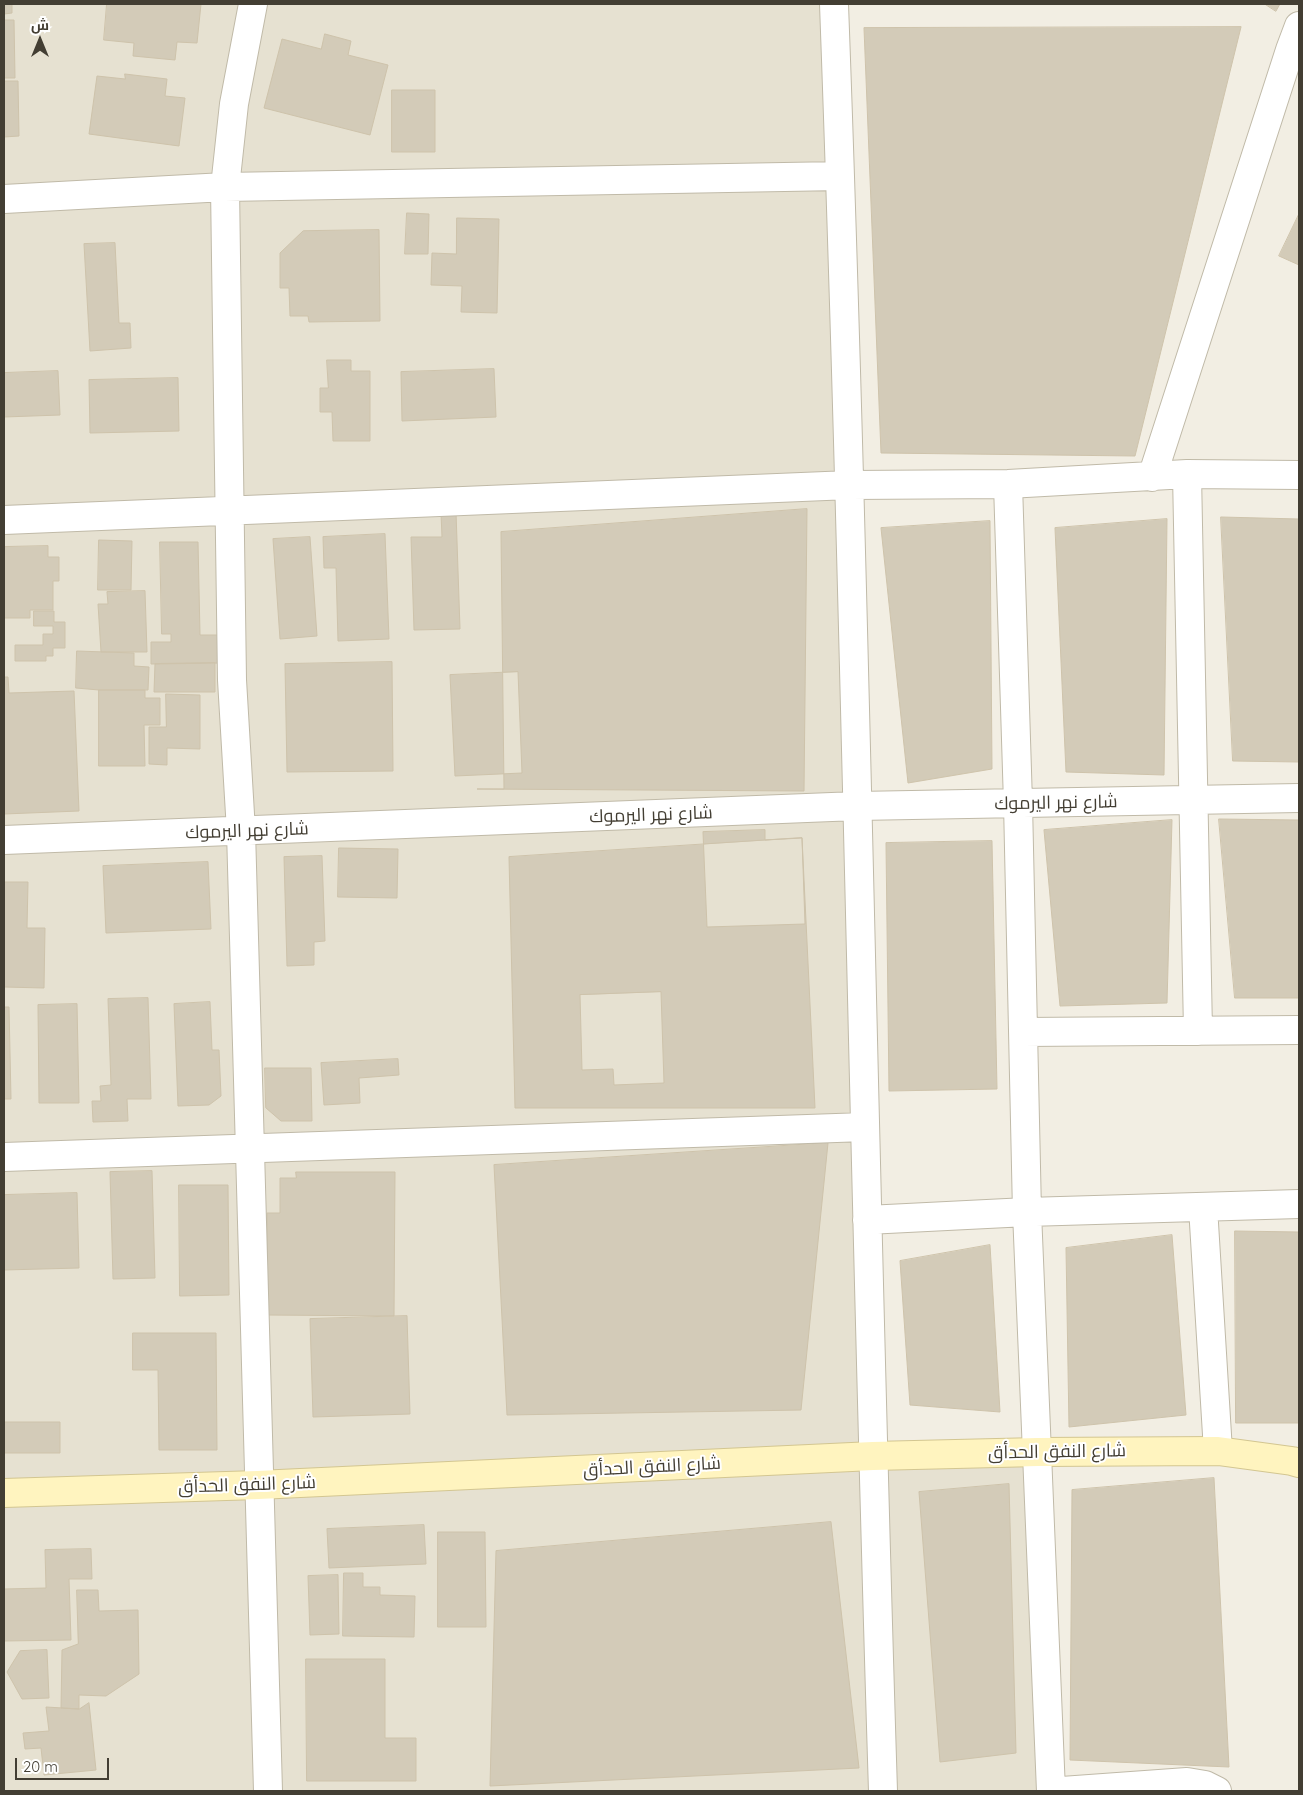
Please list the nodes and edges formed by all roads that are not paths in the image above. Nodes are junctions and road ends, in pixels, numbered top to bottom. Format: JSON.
{"nodes":[{"id":1,"x":253,"y":4,"type":"edge"},
{"id":2,"x":834,"y":4,"type":"edge"},
{"id":3,"x":1299,"y":26,"type":"edge"},
{"id":4,"x":840,"y":176,"type":"junction"},
{"id":5,"x":225,"y":187,"type":"junction"},
{"id":6,"x":4,"y":198,"type":"edge"},
{"id":7,"x":1187,"y":474,"type":"junction"},
{"id":8,"x":1299,"y":475,"type":"edge"},
{"id":9,"x":1152,"y":477,"type":"junction"},
{"id":10,"x":1008,"y":484,"type":"junction"},
{"id":11,"x":850,"y":485,"type":"junction"},
{"id":12,"x":229,"y":510,"type":"junction"},
{"id":13,"x":4,"y":520,"type":"edge"},
{"id":14,"x":1299,"y":798,"type":"edge"},
{"id":15,"x":1193,"y":800,"type":"junction"},
{"id":16,"x":1018,"y":803,"type":"junction"},
{"id":17,"x":857,"y":806,"type":"junction"},
{"id":18,"x":241,"y":831,"type":"junction"},
{"id":19,"x":4,"y":840,"type":"edge"},
{"id":20,"x":1198,"y":1030,"type":"junction"},
{"id":21,"x":1299,"y":1030,"type":"edge"},
{"id":22,"x":1023,"y":1032,"type":"junction"},
{"id":23,"x":865,"y":1126,"type":"junction"},
{"id":24,"x":249,"y":1149,"type":"junction"},
{"id":25,"x":4,"y":1157,"type":"edge"},
{"id":26,"x":1299,"y":1204,"type":"edge"},
{"id":27,"x":1203,"y":1207,"type":"junction"},
{"id":28,"x":1027,"y":1212,"type":"junction"},
{"id":29,"x":867,"y":1220,"type":"junction"},
{"id":30,"x":1218,"y":1451,"type":"junction"},
{"id":31,"x":1038,"y":1452,"type":"junction"},
{"id":32,"x":873,"y":1456,"type":"junction"},
{"id":33,"x":1299,"y":1463,"type":"edge"},
{"id":34,"x":258,"y":1485,"type":"junction"},
{"id":35,"x":4,"y":1493,"type":"edge"},
{"id":36,"x":268,"y":1791,"type":"edge"},
{"id":37,"x":884,"y":1791,"type":"edge"},
{"id":38,"x":1051,"y":1791,"type":"edge"},
{"id":39,"x":1062,"y":1791,"type":"edge"},
{"id":40,"x":1217,"y":1791,"type":"edge"}],
"edges":[{"from":1,"to":5,"type":"street"},
{"from":2,"to":4,"type":"street"},
{"from":3,"to":9,"type":"street"},
{"from":4,"to":5,"type":"street"},
{"from":4,"to":11,"type":"street"},
{"from":5,"to":6,"type":"street"},
{"from":5,"to":12,"type":"street"},
{"from":7,"to":8,"type":"street"},
{"from":7,"to":9,"type":"street"},
{"from":7,"to":15,"type":"street"},
{"from":9,"to":10,"type":"street"},
{"from":10,"to":11,"type":"street"},
{"from":10,"to":16,"type":"street"},
{"from":11,"to":12,"type":"street"},
{"from":11,"to":17,"type":"street"},
{"from":12,"to":13,"type":"street"},
{"from":12,"to":18,"type":"street"},
{"from":14,"to":15,"type":"street","name":"شارع نهر اليرموك"},
{"from":15,"to":16,"type":"street","name":"شارع نهر اليرموك"},
{"from":15,"to":20,"type":"street"},
{"from":16,"to":17,"type":"street","name":"شارع نهر اليرموك"},
{"from":16,"to":22,"type":"street"},
{"from":17,"to":18,"type":"street","name":"شارع نهر اليرموك"},
{"from":17,"to":23,"type":"street"},
{"from":18,"to":19,"type":"street","name":"شارع نهر اليرموك"},
{"from":18,"to":24,"type":"street"},
{"from":20,"to":21,"type":"street"},
{"from":20,"to":22,"type":"street"},
{"from":22,"to":28,"type":"street"},
{"from":23,"to":24,"type":"street"},
{"from":23,"to":29,"type":"street"},
{"from":24,"to":25,"type":"street"},
{"from":24,"to":34,"type":"street"},
{"from":26,"to":27,"type":"street"},
{"from":27,"to":28,"type":"street"},
{"from":27,"to":30,"type":"street"},
{"from":28,"to":29,"type":"street"},
{"from":28,"to":31,"type":"street"},
{"from":29,"to":32,"type":"street"},
{"from":30,"to":31,"type":"main road","name":"شارع النفق الحدأق"},
{"from":30,"to":33,"type":"main road","name":"شارع النفق الحدأق"},
{"from":31,"to":32,"type":"main road","name":"شارع النفق الحدأق"},
{"from":31,"to":38,"type":"street"},
{"from":32,"to":34,"type":"main road","name":"شارع النفق الحدأق"},
{"from":32,"to":37,"type":"street"},
{"from":34,"to":35,"type":"main road","name":"شارع النفق الحدأق"},
{"from":34,"to":36,"type":"street"},
{"from":39,"to":40,"type":"street"}]}
